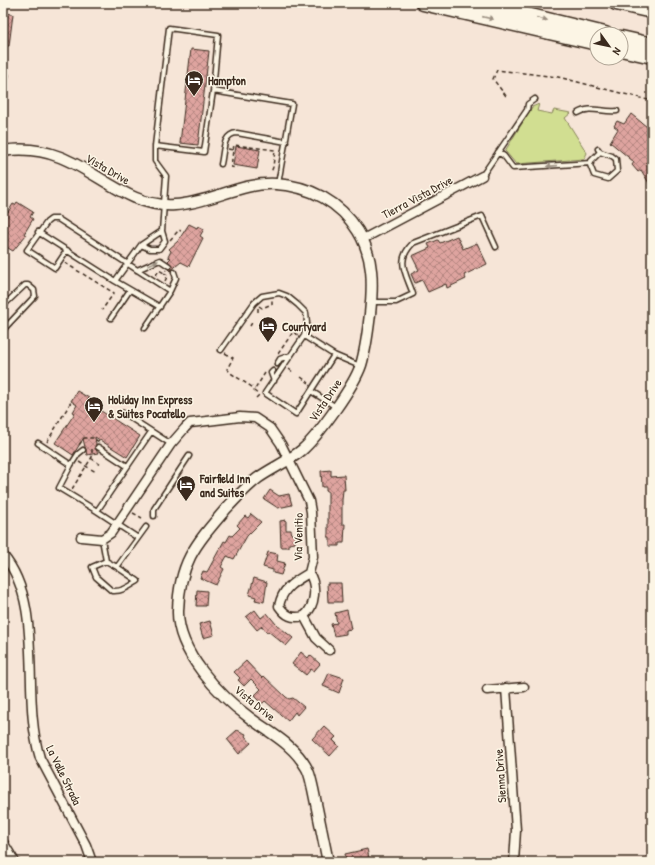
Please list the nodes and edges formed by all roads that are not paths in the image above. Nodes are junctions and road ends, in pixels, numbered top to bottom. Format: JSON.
{"nodes":[{"id":1,"x":423,"y":3,"type":"edge"},
{"id":2,"x":477,"y":3,"type":"edge"},
{"id":3,"x":616,"y":3,"type":"edge"},
{"id":4,"x":652,"y":11,"type":"edge"},
{"id":5,"x":589,"y":30,"type":"edge"},
{"id":6,"x":629,"y":40,"type":"edge"},
{"id":7,"x":589,"y":41,"type":"edge"},
{"id":8,"x":652,"y":45,"type":"edge"},
{"id":9,"x":629,"y":51,"type":"edge"},
{"id":10,"x":652,"y":56,"type":"edge"},
{"id":11,"x":3,"y":74,"type":"edge"},
{"id":12,"x":213,"y":91,"type":"junction"},
{"id":13,"x":3,"y":94,"type":"edge"},
{"id":14,"x":535,"y":99,"type":"dead end"},
{"id":15,"x":617,"y":111,"type":"dead end"},
{"id":16,"x":578,"y":113,"type":"dead end"},
{"id":17,"x":286,"y":142,"type":"junction"},
{"id":18,"x":155,"y":146,"type":"junction"},
{"id":19,"x":3,"y":151,"type":"edge"},
{"id":20,"x":498,"y":152,"type":"junction"},
{"id":21,"x":591,"y":163,"type":"junction"},
{"id":22,"x":221,"y":164,"type":"dead end"},
{"id":23,"x":482,"y":176,"type":"joint"},
{"id":24,"x":278,"y":184,"type":"junction"},
{"id":25,"x":165,"y":205,"type":"junction"},
{"id":26,"x":162,"y":231,"type":"junction"},
{"id":27,"x":38,"y":232,"type":"junction"},
{"id":28,"x":362,"y":239,"type":"junction"},
{"id":29,"x":141,"y":245,"type":"junction"},
{"id":30,"x":496,"y":247,"type":"dead end"},
{"id":31,"x":67,"y":250,"type":"junction"},
{"id":32,"x":127,"y":264,"type":"junction"},
{"id":33,"x":169,"y":266,"type":"dead end"},
{"id":34,"x":137,"y":270,"type":"junction"},
{"id":35,"x":174,"y":272,"type":"dead end"},
{"id":36,"x":115,"y":281,"type":"junction"},
{"id":37,"x":130,"y":290,"type":"junction"},
{"id":38,"x":170,"y":291,"type":"junction"},
{"id":39,"x":371,"y":302,"type":"junction"},
{"id":40,"x":3,"y":306,"type":"edge"},
{"id":41,"x":160,"y":307,"type":"junction"},
{"id":42,"x":111,"y":318,"type":"dead end"},
{"id":43,"x":145,"y":328,"type":"dead end"},
{"id":44,"x":3,"y":330,"type":"edge"},
{"id":45,"x":304,"y":336,"type":"junction"},
{"id":46,"x":223,"y":351,"type":"road end"},
{"id":47,"x":291,"y":355,"type":"junction"},
{"id":48,"x":334,"y":355,"type":"junction"},
{"id":49,"x":277,"y":364,"type":"dead end"},
{"id":50,"x":360,"y":366,"type":"junction"},
{"id":51,"x":273,"y":371,"type":"dead end"},
{"id":52,"x":274,"y":381,"type":"junction"},
{"id":53,"x":311,"y":391,"type":"junction"},
{"id":54,"x":336,"y":407,"type":"junction"},
{"id":55,"x":123,"y":413,"type":"dead end"},
{"id":56,"x":151,"y":432,"type":"junction"},
{"id":57,"x":38,"y":443,"type":"dead end"},
{"id":58,"x":170,"y":444,"type":"junction"},
{"id":59,"x":98,"y":447,"type":"dead end"},
{"id":60,"x":83,"y":450,"type":"dead end"},
{"id":61,"x":189,"y":456,"type":"dead end"},
{"id":62,"x":288,"y":460,"type":"junction"},
{"id":63,"x":71,"y":465,"type":"junction"},
{"id":64,"x":126,"y":466,"type":"junction"},
{"id":65,"x":97,"y":511,"type":"junction"},
{"id":66,"x":154,"y":516,"type":"dead end"},
{"id":67,"x":118,"y":524,"type":"junction"},
{"id":68,"x":146,"y":527,"type":"dead end"},
{"id":69,"x":81,"y":538,"type":"dead end"},
{"id":70,"x":138,"y":538,"type":"junction"},
{"id":71,"x":102,"y":539,"type":"junction"},
{"id":72,"x":3,"y":556,"type":"edge"},
{"id":73,"x":106,"y":561,"type":"junction"},
{"id":74,"x":117,"y":567,"type":"junction"},
{"id":75,"x":309,"y":573,"type":"junction"},
{"id":76,"x":304,"y":616,"type":"junction"},
{"id":77,"x":329,"y":650,"type":"dead end"},
{"id":78,"x":524,"y":686,"type":"dead end"},
{"id":79,"x":506,"y":688,"type":"junction"},
{"id":80,"x":487,"y":690,"type":"dead end"},
{"id":81,"x":3,"y":842,"type":"edge"},
{"id":82,"x":15,"y":862,"type":"edge"},
{"id":83,"x":92,"y":862,"type":"edge"},
{"id":84,"x":328,"y":862,"type":"edge"},
{"id":85,"x":514,"y":862,"type":"edge"}],
"edges":[{"from":1,"to":7,"type":"highway","one_way":true},
{"from":2,"to":5,"type":"highway","one_way":true},
{"from":3,"to":4,"type":"highway"},
{"from":6,"to":8,"type":"highway"},
{"from":9,"to":10,"type":"highway"},
{"from":11,"to":13,"type":"lane"},
{"from":12,"to":17,"type":"lane"},
{"from":12,"to":18,"type":"lane"},
{"from":12,"to":18,"type":"lane"},
{"from":14,"to":20,"type":"lane"},
{"from":15,"to":16,"type":"lane"},
{"from":17,"to":22,"type":"lane"},
{"from":17,"to":24,"type":"lane"},
{"from":18,"to":25,"type":"lane"},
{"from":19,"to":25,"type":"street","name":"Vista Drive"},
{"from":21,"to":20,"type":"lane","one_way":true},
{"from":20,"to":23,"type":"lane"},
{"from":21,"to":21,"type":"lane"},
{"from":23,"to":28,"type":"street","name":"Tierra Vista Drive"},
{"from":24,"to":25,"type":"street","name":"Vista Drive"},
{"from":24,"to":28,"type":"street","name":"Vista Drive"},
{"from":25,"to":26,"type":"lane"},
{"from":26,"to":29,"type":"lane"},
{"from":26,"to":29,"type":"lane"},
{"from":27,"to":31,"type":"lane"},
{"from":27,"to":31,"type":"lane"},
{"from":27,"to":32,"type":"lane"},
{"from":28,"to":39,"type":"street","name":"Vista Drive"},
{"from":29,"to":32,"type":"lane"},
{"from":30,"to":39,"type":"lane"},
{"from":31,"to":36,"type":"lane"},
{"from":32,"to":34,"type":"lane"},
{"from":32,"to":36,"type":"lane"},
{"from":34,"to":33,"type":"lane","one_way":true},
{"from":34,"to":38,"type":"lane"},
{"from":35,"to":38,"type":"lane"},
{"from":36,"to":37,"type":"lane"},
{"from":37,"to":41,"type":"lane"},
{"from":37,"to":42,"type":"lane"},
{"from":38,"to":41,"type":"lane"},
{"from":39,"to":50,"type":"street","name":"Vista Drive"},
{"from":40,"to":44,"type":"lane"},
{"from":41,"to":43,"type":"lane"},
{"from":45,"to":46,"type":"lane"},
{"from":45,"to":47,"type":"lane"},
{"from":45,"to":48,"type":"lane"},
{"from":47,"to":49,"type":"lane"},
{"from":47,"to":52,"type":"lane"},
{"from":48,"to":50,"type":"lane"},
{"from":48,"to":53,"type":"lane"},
{"from":50,"to":54,"type":"street","name":"Vista Drive"},
{"from":51,"to":52,"type":"lane"},
{"from":52,"to":53,"type":"lane"},
{"from":53,"to":54,"type":"lane"},
{"from":54,"to":62,"type":"street","name":"Vista Drive"},
{"from":55,"to":56,"type":"lane"},
{"from":56,"to":58,"type":"lane"},
{"from":56,"to":64,"type":"lane"},
{"from":57,"to":63,"type":"lane"},
{"from":58,"to":62,"type":"street","name":"Via Venitio"},
{"from":58,"to":67,"type":"street","name":"Via Venitio"},
{"from":59,"to":64,"type":"lane"},
{"from":60,"to":63,"type":"lane"},
{"from":61,"to":66,"type":"lane"},
{"from":62,"to":75,"type":"street","name":"Via Venitio"},
{"from":62,"to":84,"type":"street","name":"Vista Drive"},
{"from":63,"to":65,"type":"lane"},
{"from":64,"to":65,"type":"lane"},
{"from":65,"to":67,"type":"lane"},
{"from":67,"to":70,"type":"lane"},
{"from":67,"to":71,"type":"street","name":"Via Venitio"},
{"from":68,"to":70,"type":"lane"},
{"from":69,"to":71,"type":"street"},
{"from":70,"to":74,"type":"lane"},
{"from":71,"to":73,"type":"lane"},
{"from":72,"to":83,"type":"street","name":"La Valle Strada"},
{"from":73,"to":74,"type":"lane"},
{"from":73,"to":74,"type":"lane"},
{"from":75,"to":76,"type":"street"},
{"from":75,"to":76,"type":"street","name":"Via Venitio"},
{"from":76,"to":77,"type":"street"},
{"from":78,"to":79,"type":"street"},
{"from":79,"to":80,"type":"street"},
{"from":79,"to":85,"type":"street","name":"Sienna Drive"},
{"from":81,"to":82,"type":"street"}]}
